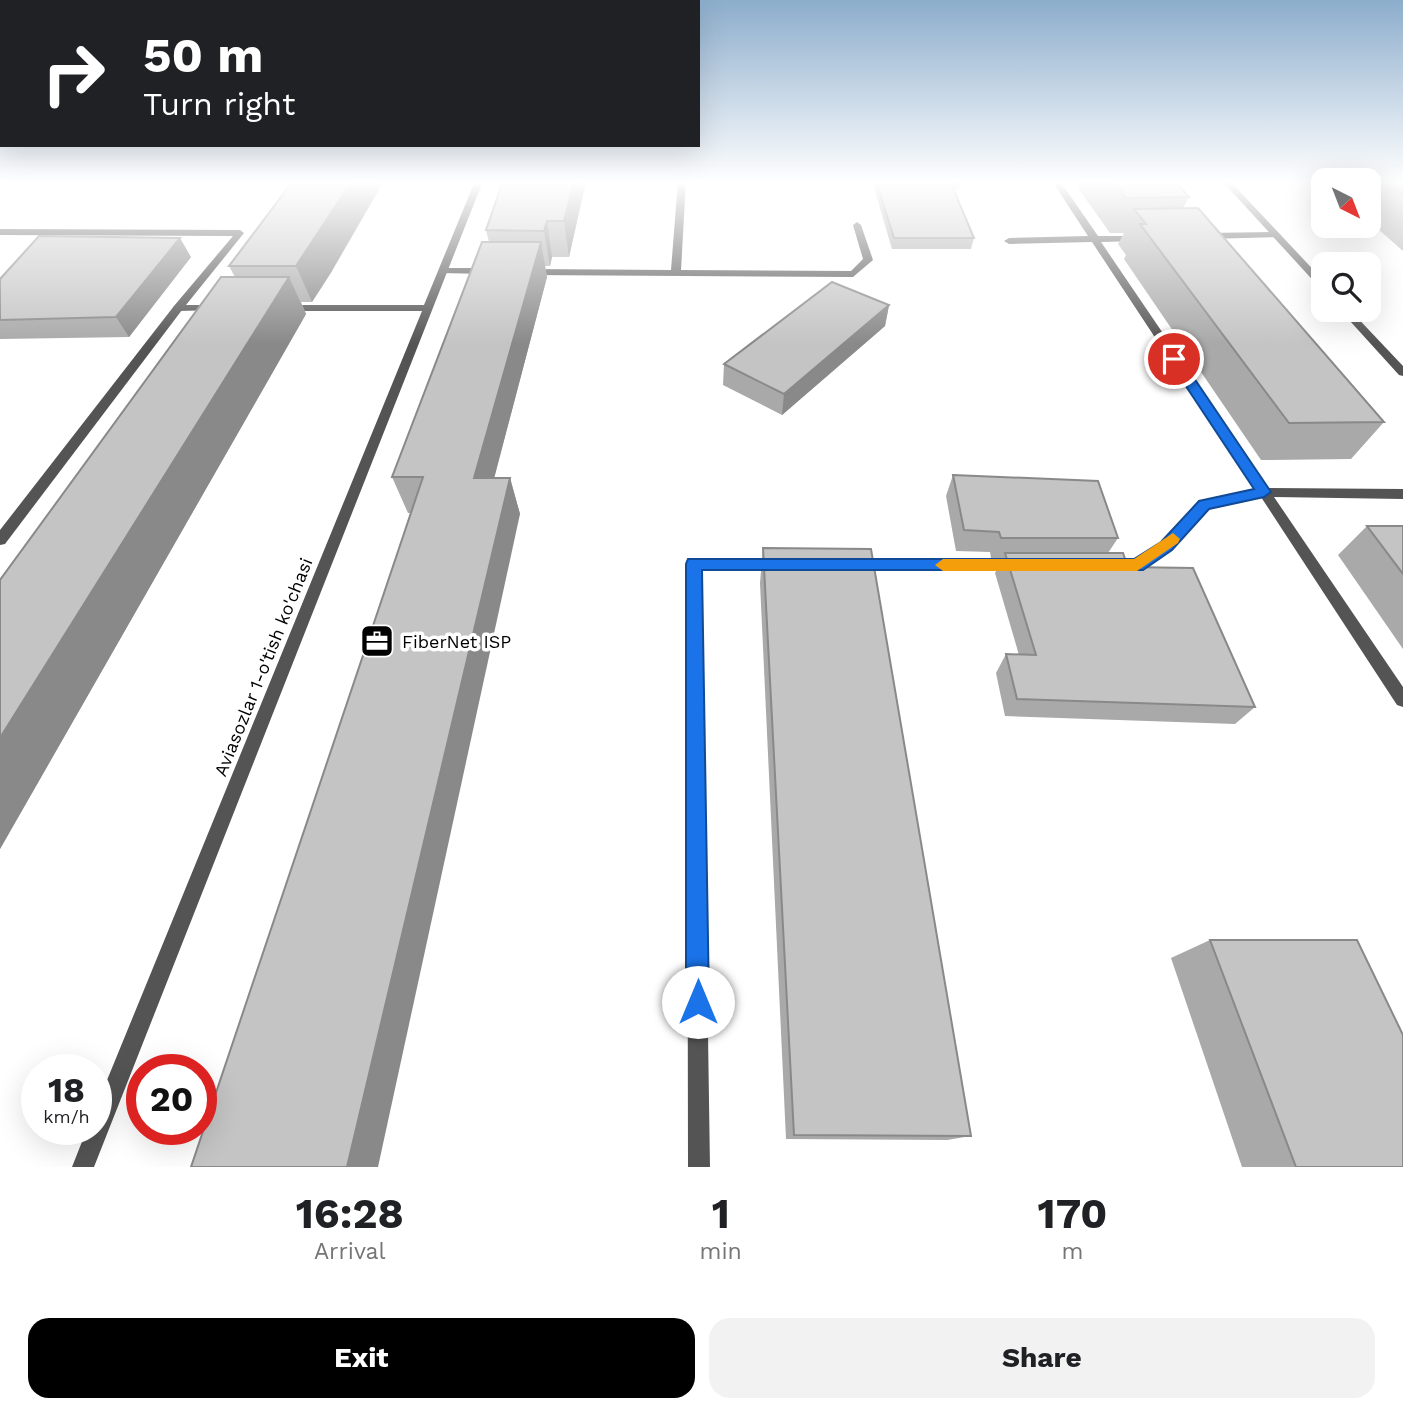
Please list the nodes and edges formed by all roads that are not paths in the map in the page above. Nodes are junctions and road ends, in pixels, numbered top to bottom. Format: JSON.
{"nodes":[{"id":1,"x":238,"y":235,"type":"edge"},
{"id":2,"x":457,"y":235,"type":"edge"},
{"id":3,"x":678,"y":235,"type":"edge"},
{"id":4,"x":860,"y":235,"type":"edge"},
{"id":5,"x":1092,"y":235,"type":"edge"},
{"id":6,"x":1258,"y":235,"type":"edge"},
{"id":7,"x":1276,"y":235,"type":"edge"},
{"id":8,"x":1196,"y":237,"type":"edge"},
{"id":9,"x":1143,"y":238,"type":"edge"},
{"id":10,"x":1009,"y":241,"type":"dead end"},
{"id":11,"x":443,"y":271,"type":"junction"},
{"id":12,"x":499,"y":271,"type":"edge"},
{"id":13,"x":513,"y":272,"type":"edge"},
{"id":14,"x":676,"y":273,"type":"junction"},
{"id":15,"x":1311,"y":273,"type":"edge"},
{"id":16,"x":178,"y":308,"type":"junction"},
{"id":17,"x":234,"y":308,"type":"edge"},
{"id":18,"x":275,"y":308,"type":"edge"},
{"id":19,"x":428,"y":308,"type":"junction"},
{"id":20,"x":1356,"y":322,"type":"edge"},
{"id":21,"x":1403,"y":373,"type":"edge"},
{"id":22,"x":1264,"y":492,"type":"junction"},
{"id":23,"x":1403,"y":494,"type":"edge"},
{"id":24,"x":0,"y":540,"type":"edge"},
{"id":25,"x":791,"y":564,"type":"edge"},
{"id":26,"x":832,"y":564,"type":"edge"},
{"id":27,"x":1026,"y":565,"type":"edge"},
{"id":28,"x":1096,"y":565,"type":"edge"},
{"id":29,"x":1403,"y":700,"type":"edge"},
{"id":30,"x":83,"y":1167,"type":"edge"},
{"id":31,"x":699,"y":1167,"type":"edge"}],
"edges":[{"from":1,"to":16,"type":"street"},
{"from":2,"to":11,"type":"street","name":"Aviasozlar 1-o'tish ko'chasi"},
{"from":3,"to":14,"type":"street"},
{"from":4,"to":14,"type":"street"},
{"from":5,"to":22,"type":"street"},
{"from":6,"to":8,"type":"street"},
{"from":7,"to":15,"type":"street"},
{"from":9,"to":10,"type":"street"},
{"from":11,"to":12,"type":"street"},
{"from":11,"to":19,"type":"street","name":"Aviasozlar 1-o'tish ko'chasi"},
{"from":13,"to":14,"type":"street"},
{"from":16,"to":17,"type":"street"},
{"from":16,"to":24,"type":"street"},
{"from":18,"to":19,"type":"street"},
{"from":19,"to":30,"type":"street","name":"Aviasozlar 1-o'tish ko'chasi"},
{"from":20,"to":21,"type":"street"},
{"from":22,"to":23,"type":"street"},
{"from":22,"to":28,"type":"street"},
{"from":22,"to":29,"type":"street"},
{"from":25,"to":31,"type":"street"},
{"from":26,"to":27,"type":"street"}]}
